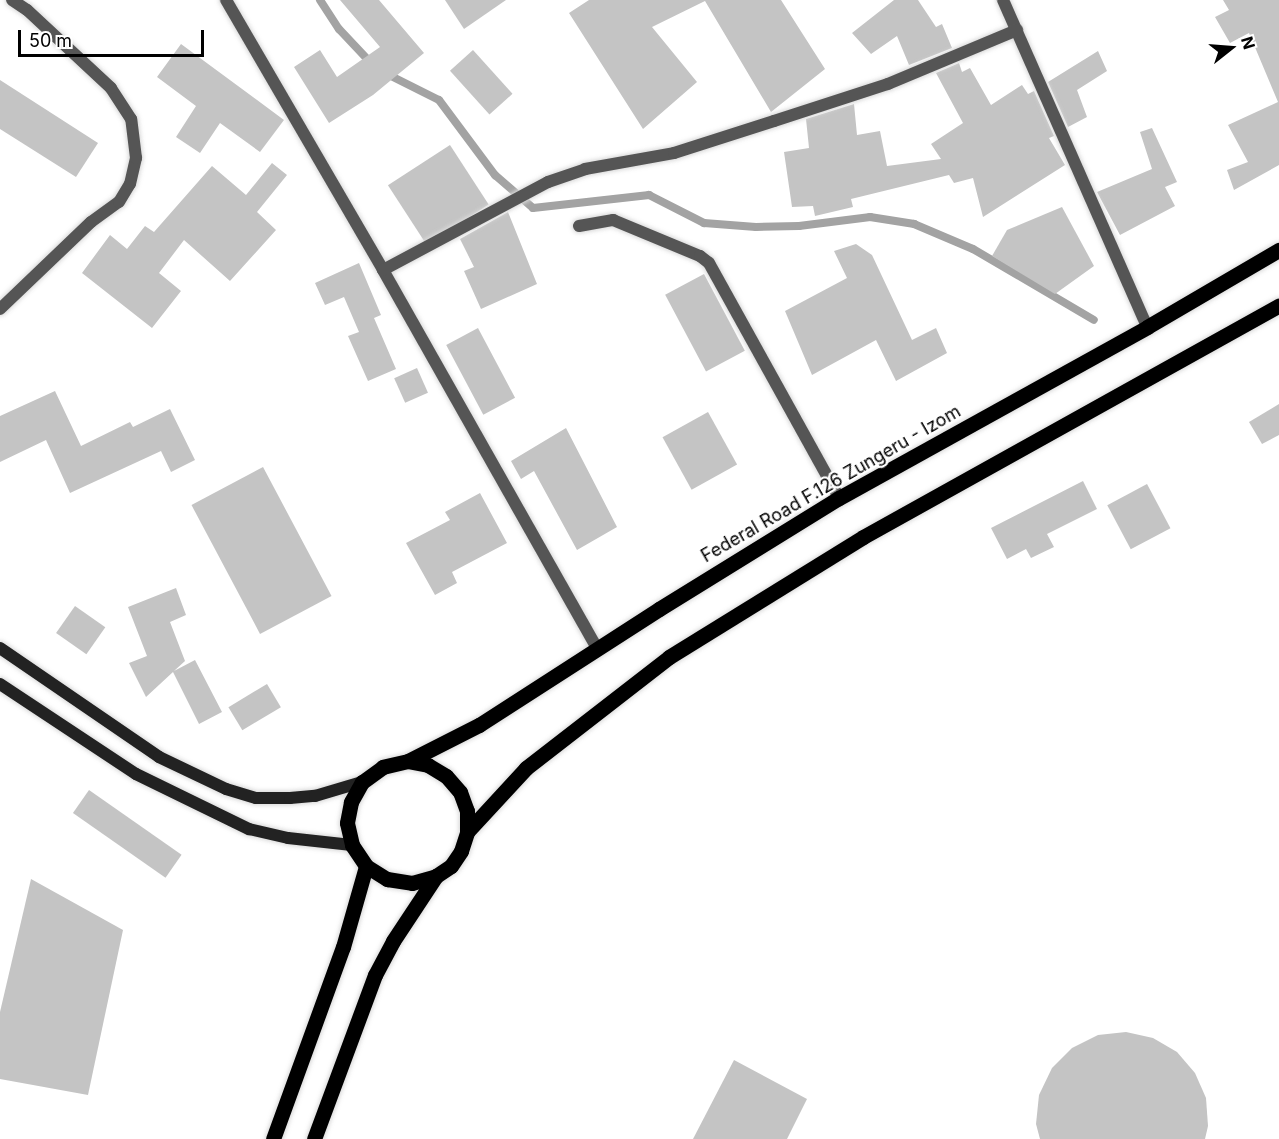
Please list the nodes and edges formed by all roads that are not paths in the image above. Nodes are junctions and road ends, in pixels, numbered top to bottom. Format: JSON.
{"nodes":[{"id":1,"x":12,"y":0,"type":"edge"},
{"id":2,"x":226,"y":0,"type":"edge"},
{"id":3,"x":1003,"y":0,"type":"edge"},
{"id":4,"x":30,"y":5,"type":"edge"},
{"id":5,"x":1017,"y":30,"type":"junction"},
{"id":6,"x":579,"y":226,"type":"dead end"},
{"id":7,"x":1279,"y":250,"type":"edge"},
{"id":8,"x":383,"y":270,"type":"junction"},
{"id":9,"x":1279,"y":305,"type":"edge"},
{"id":10,"x":0,"y":309,"type":"edge"},
{"id":11,"x":1147,"y":327,"type":"junction"},
{"id":12,"x":839,"y":498,"type":"junction"},
{"id":13,"x":0,"y":648,"type":"edge"},
{"id":14,"x":597,"y":649,"type":"junction"},
{"id":15,"x":0,"y":684,"type":"edge"},
{"id":16,"x":408,"y":761,"type":"junction"},
{"id":17,"x":362,"y":782,"type":"junction"},
{"id":18,"x":467,"y":832,"type":"junction"},
{"id":19,"x":352,"y":845,"type":"junction"},
{"id":20,"x":366,"y":866,"type":"junction"},
{"id":21,"x":436,"y":876,"type":"junction"},
{"id":22,"x":273,"y":1139,"type":"edge"},
{"id":23,"x":314,"y":1139,"type":"edge"}],
"edges":[{"from":1,"to":4,"type":"street"},
{"from":2,"to":8,"type":"street"},
{"from":3,"to":5,"type":"street"},
{"from":4,"to":10,"type":"street"},
{"from":5,"to":8,"type":"street"},
{"from":5,"to":11,"type":"street"},
{"from":6,"to":12,"type":"street"},
{"from":7,"to":11,"type":"main road","name":"Federal Road F.126 Zungeru - Izom"},
{"from":8,"to":14,"type":"street"},
{"from":9,"to":18,"type":"main road"},
{"from":11,"to":12,"type":"main road","name":"Federal Road F.126 Zungeru - Izom"},
{"from":12,"to":14,"type":"main road","name":"Federal Road F.126 Zungeru - Izom"},
{"from":13,"to":17,"type":"main road"},
{"from":14,"to":16,"type":"main road","name":"Federal Road F.126 Zungeru - Izom"},
{"from":15,"to":19,"type":"main road"},
{"from":16,"to":17,"type":"main road"},
{"from":16,"to":18,"type":"main road"},
{"from":17,"to":19,"type":"main road"},
{"from":18,"to":21,"type":"main road"},
{"from":19,"to":20,"type":"main road"},
{"from":20,"to":21,"type":"main road"},
{"from":20,"to":22,"type":"main road"},
{"from":21,"to":23,"type":"main road"}]}
